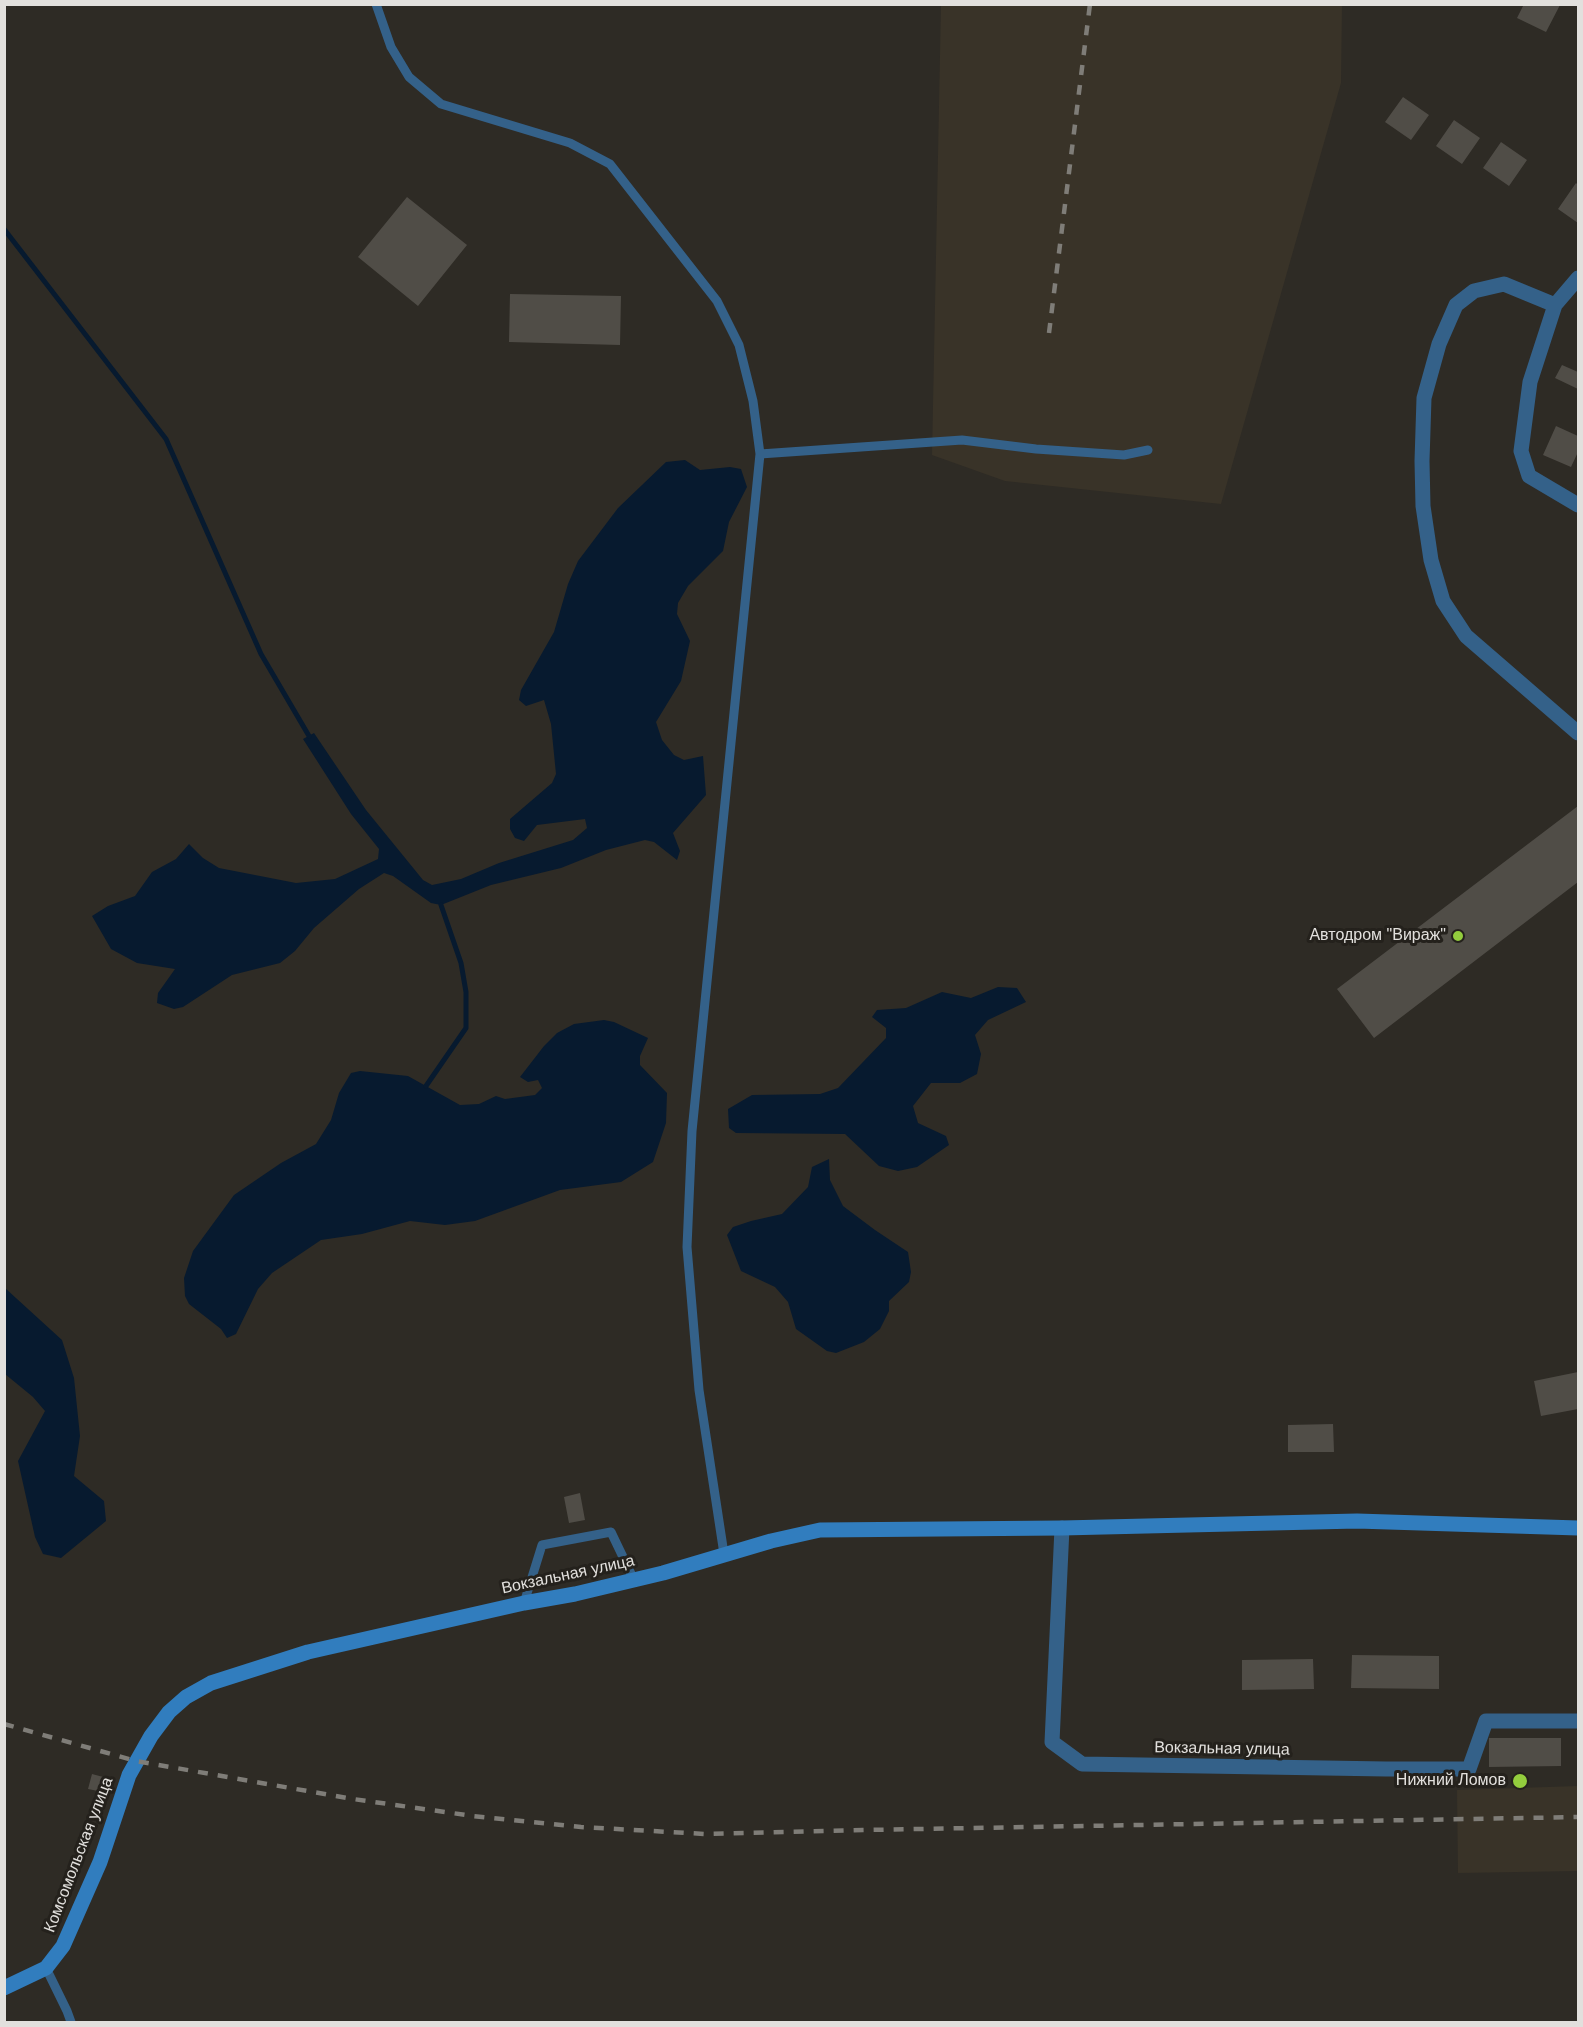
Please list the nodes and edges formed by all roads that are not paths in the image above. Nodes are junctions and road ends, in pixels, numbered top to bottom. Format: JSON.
{"nodes":[{"id":1,"x":376,"y":4,"type":"edge"},
{"id":2,"x":1578,"y":278,"type":"edge"},
{"id":3,"x":1555,"y":305,"type":"junction"},
{"id":4,"x":1148,"y":450,"type":"dead end"},
{"id":5,"x":760,"y":454,"type":"junction"},
{"id":6,"x":1578,"y":505,"type":"edge"},
{"id":7,"x":1578,"y":733,"type":"edge"},
{"id":8,"x":1062,"y":1528,"type":"junction"},
{"id":9,"x":1578,"y":1528,"type":"edge"},
{"id":10,"x":724,"y":1554,"type":"junction"},
{"id":11,"x":634,"y":1580,"type":"junction"},
{"id":12,"x":524,"y":1603,"type":"junction"},
{"id":13,"x":1578,"y":1721,"type":"edge"},
{"id":14,"x":129,"y":1775,"type":"joint"},
{"id":15,"x":46,"y":1968,"type":"junction"},
{"id":16,"x":4,"y":1988,"type":"edge"},
{"id":17,"x":71,"y":2022,"type":"edge"}],
"edges":[{"from":1,"to":5,"type":"lane"},
{"from":2,"to":3,"type":"street"},
{"from":3,"to":6,"type":"street"},
{"from":3,"to":7,"type":"street"},
{"from":4,"to":5,"type":"lane"},
{"from":5,"to":10,"type":"lane"},
{"from":8,"to":9,"type":"street","name":"Вокзальная улица"},
{"from":8,"to":10,"type":"street","name":"Вокзальная улица"},
{"from":8,"to":13,"type":"street","name":"Вокзальная улица"},
{"from":10,"to":11,"type":"street","name":"Вокзальная улица"},
{"from":11,"to":12,"type":"street","name":"Вокзальная улица"},
{"from":11,"to":12,"type":"lane"},
{"from":12,"to":14,"type":"street","name":"Вокзальная улица"},
{"from":14,"to":15,"type":"street","name":"Комсомольская улица"},
{"from":15,"to":16,"type":"street","name":"Комсомольская улица"},
{"from":15,"to":17,"type":"lane"}]}
